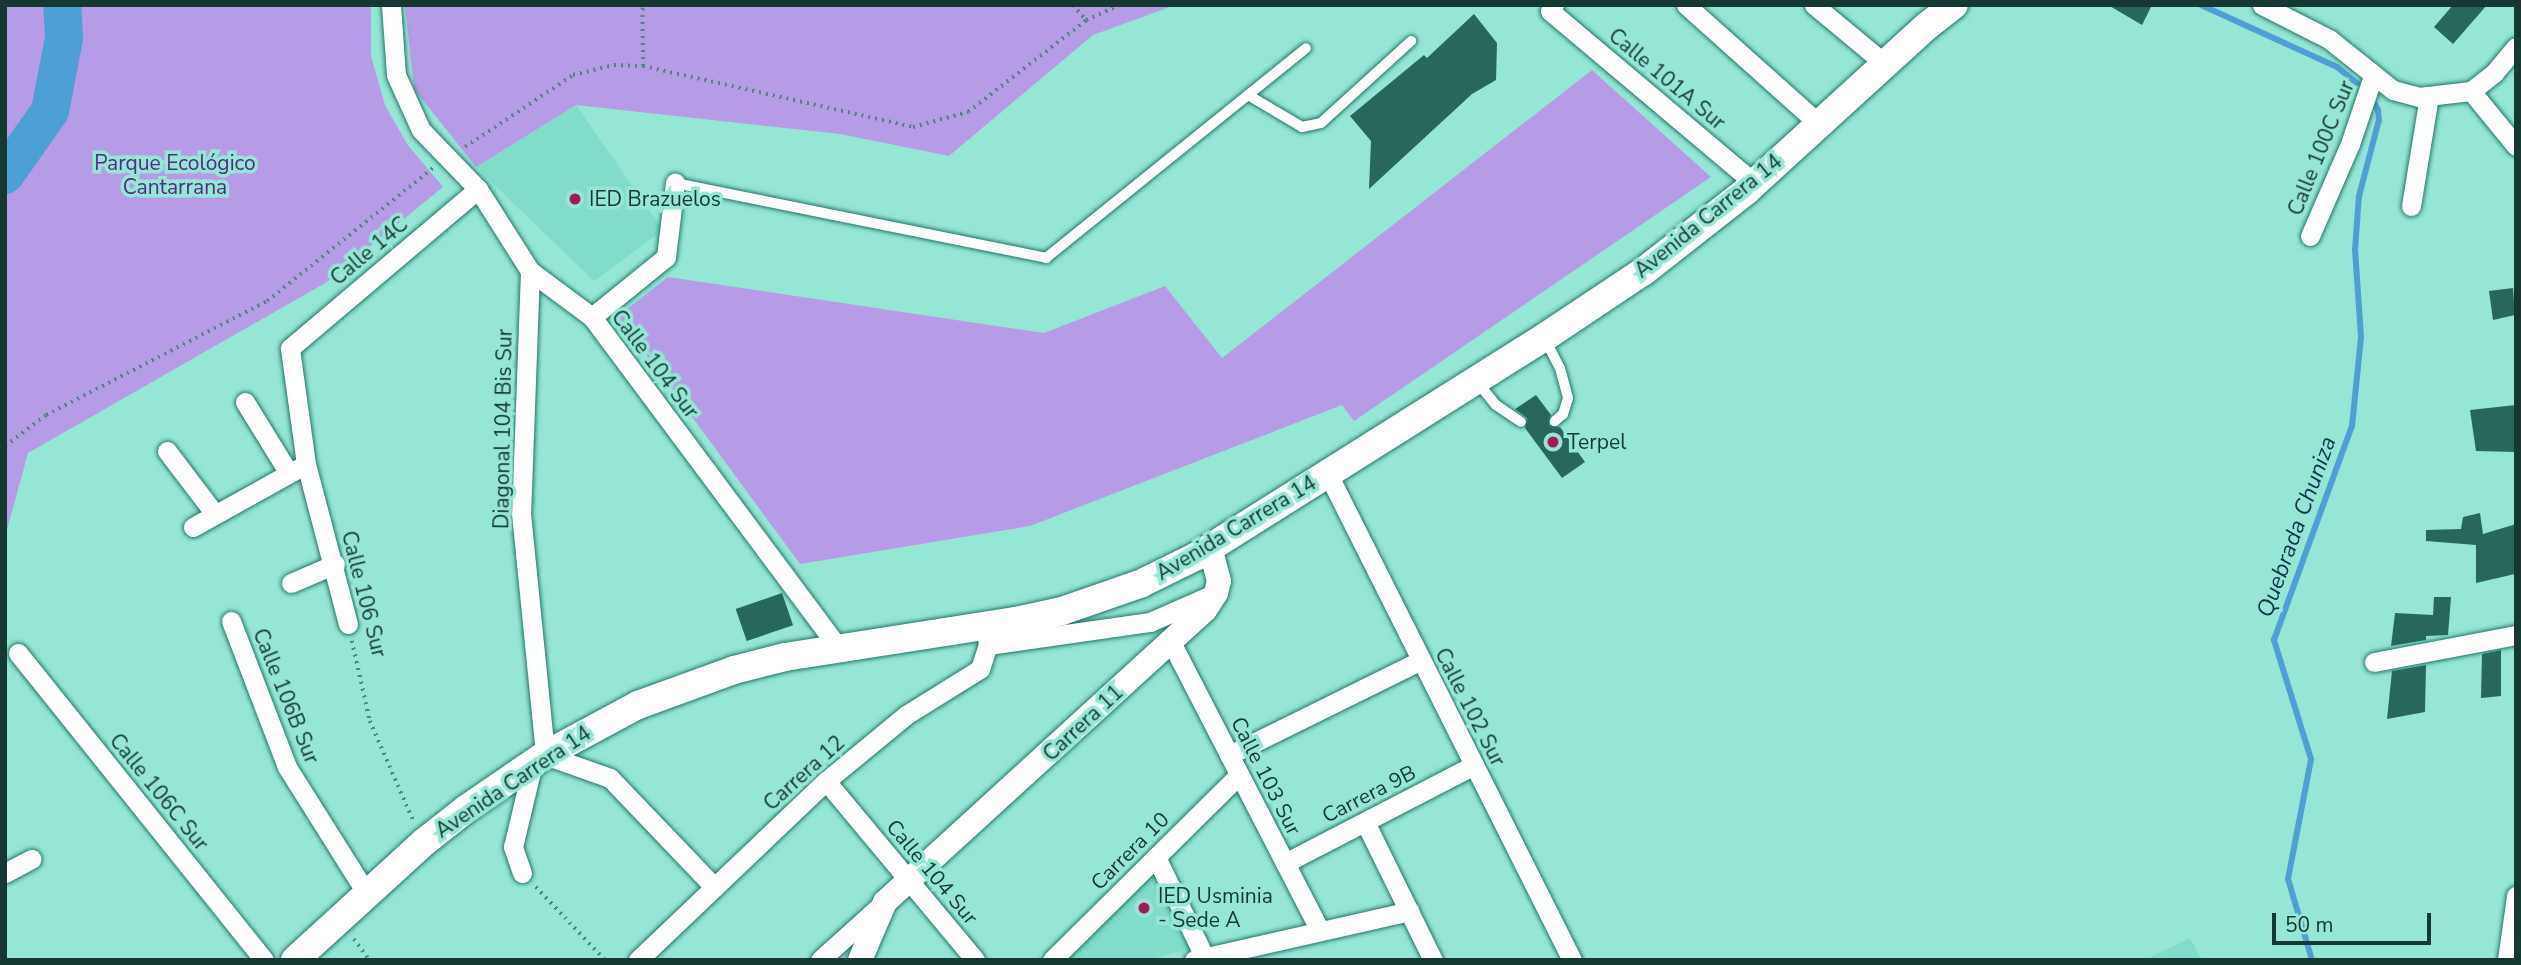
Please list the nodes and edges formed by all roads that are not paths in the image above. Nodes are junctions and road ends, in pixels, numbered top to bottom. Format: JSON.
{"nodes":[{"id":1,"x":391,"y":5,"type":"edge"},
{"id":2,"x":1686,"y":5,"type":"edge"},
{"id":3,"x":1814,"y":5,"type":"edge"},
{"id":4,"x":1954,"y":5,"type":"edge"},
{"id":5,"x":2262,"y":5,"type":"edge"},
{"id":6,"x":1552,"y":8,"type":"edge"},
{"id":7,"x":1411,"y":41,"type":"dead end"},
{"id":8,"x":2516,"y":47,"type":"edge"},
{"id":9,"x":1306,"y":48,"type":"dead end"},
{"id":10,"x":1885,"y":64,"type":"junction"},
{"id":11,"x":2373,"y":76,"type":"junction"},
{"id":12,"x":2471,"y":91,"type":"junction"},
{"id":13,"x":1248,"y":95,"type":"junction"},
{"id":14,"x":2429,"y":96,"type":"junction"},
{"id":15,"x":1819,"y":124,"type":"junction"},
{"id":16,"x":2516,"y":146,"type":"edge"},
{"id":17,"x":675,"y":183,"type":"joint"},
{"id":18,"x":1754,"y":183,"type":"junction"},
{"id":19,"x":478,"y":188,"type":"junction"},
{"id":20,"x":2412,"y":206,"type":"dead end"},
{"id":21,"x":2310,"y":236,"type":"dead end"},
{"id":22,"x":530,"y":271,"type":"junction"},
{"id":23,"x":592,"y":317,"type":"junction"},
{"id":24,"x":1545,"y":337,"type":"junction"},
{"id":25,"x":290,"y":348,"type":"joint"},
{"id":26,"x":1476,"y":381,"type":"junction"},
{"id":27,"x":245,"y":402,"type":"dead end"},
{"id":28,"x":1555,"y":421,"type":"dead end"},
{"id":29,"x":1521,"y":422,"type":"dead end"},
{"id":30,"x":167,"y":451,"type":"dead end"},
{"id":31,"x":306,"y":464,"type":"junction"},
{"id":32,"x":288,"y":472,"type":"junction"},
{"id":33,"x":1328,"y":474,"type":"junction"},
{"id":34,"x":214,"y":513,"type":"junction"},
{"id":35,"x":193,"y":527,"type":"dead end"},
{"id":36,"x":1210,"y":548,"type":"junction"},
{"id":37,"x":335,"y":564,"type":"junction"},
{"id":38,"x":291,"y":583,"type":"dead end"},
{"id":39,"x":1216,"y":593,"type":"junction"},
{"id":40,"x":232,"y":621,"type":"dead end"},
{"id":41,"x":348,"y":624,"type":"road end"},
{"id":42,"x":986,"y":635,"type":"junction"},
{"id":43,"x":2516,"y":635,"type":"edge"},
{"id":44,"x":1171,"y":642,"type":"junction"},
{"id":45,"x":838,"y":647,"type":"junction"},
{"id":46,"x":18,"y":653,"type":"dead end"},
{"id":47,"x":1421,"y":660,"type":"junction"},
{"id":48,"x":2374,"y":662,"type":"dead end"},
{"id":49,"x":1229,"y":755,"type":"junction"},
{"id":50,"x":539,"y":759,"type":"junction"},
{"id":51,"x":1474,"y":765,"type":"junction"},
{"id":52,"x":1240,"y":775,"type":"junction"},
{"id":53,"x":826,"y":781,"type":"junction"},
{"id":54,"x":1364,"y":822,"type":"junction"},
{"id":55,"x":1156,"y":857,"type":"junction"},
{"id":56,"x":31,"y":859,"type":"dead end"},
{"id":57,"x":1285,"y":863,"type":"junction"},
{"id":58,"x":5,"y":873,"type":"edge"},
{"id":59,"x":522,"y":873,"type":"road end"},
{"id":60,"x":910,"y":882,"type":"junction"},
{"id":61,"x":714,"y":887,"type":"junction"},
{"id":62,"x":367,"y":894,"type":"junction"},
{"id":63,"x":2516,"y":895,"type":"edge"},
{"id":64,"x":885,"y":902,"type":"junction"},
{"id":65,"x":1409,"y":911,"type":"junction"},
{"id":66,"x":1320,"y":931,"type":"junction"},
{"id":67,"x":1202,"y":959,"type":"edge"},
{"id":68,"x":264,"y":960,"type":"edge"},
{"id":69,"x":295,"y":960,"type":"edge"},
{"id":70,"x":638,"y":960,"type":"edge"},
{"id":71,"x":820,"y":960,"type":"edge"},
{"id":72,"x":860,"y":960,"type":"edge"},
{"id":73,"x":975,"y":960,"type":"edge"},
{"id":74,"x":1052,"y":960,"type":"edge"},
{"id":75,"x":1433,"y":960,"type":"edge"},
{"id":76,"x":1572,"y":960,"type":"edge"},
{"id":77,"x":2507,"y":960,"type":"edge"}],
"edges":[{"from":1,"to":19,"type":"street","name":"Calle 104 Sur"},
{"from":2,"to":15,"type":"street"},
{"from":3,"to":10,"type":"street"},
{"from":4,"to":10,"type":"main road","name":"Avenida Carrera 14"},
{"from":5,"to":11,"type":"street"},
{"from":6,"to":18,"type":"street","name":"Calle 101A Sur"},
{"from":7,"to":13,"type":"lane"},
{"from":8,"to":12,"type":"street"},
{"from":9,"to":13,"type":"lane"},
{"from":10,"to":15,"type":"main road","name":"Avenida Carrera 14"},
{"from":11,"to":14,"type":"street"},
{"from":11,"to":21,"type":"street","name":"Calle 100C Sur"},
{"from":12,"to":14,"type":"street"},
{"from":12,"to":16,"type":"street"},
{"from":13,"to":17,"type":"lane"},
{"from":14,"to":20,"type":"street"},
{"from":15,"to":18,"type":"main road","name":"Avenida Carrera 14"},
{"from":17,"to":23,"type":"street"},
{"from":18,"to":24,"type":"main road","name":"Avenida Carrera 14"},
{"from":19,"to":22,"type":"street","name":"Calle 104 Sur"},
{"from":19,"to":25,"type":"street","name":"Calle 14C"},
{"from":22,"to":23,"type":"street","name":"Calle 104 Sur"},
{"from":22,"to":50,"type":"street","name":"Diagonal 104 Bis Sur"},
{"from":23,"to":45,"type":"street","name":"Calle 104 Sur"},
{"from":24,"to":26,"type":"main road","name":"Avenida Carrera 14"},
{"from":24,"to":28,"type":"lane"},
{"from":25,"to":31,"type":"street","name":"Calle 106 Sur"},
{"from":26,"to":29,"type":"lane"},
{"from":26,"to":33,"type":"main road","name":"Avenida Carrera 14"},
{"from":27,"to":32,"type":"street"},
{"from":30,"to":34,"type":"street"},
{"from":31,"to":32,"type":"street"},
{"from":31,"to":37,"type":"street","name":"Calle 106 Sur"},
{"from":32,"to":34,"type":"street"},
{"from":33,"to":36,"type":"main road","name":"Avenida Carrera 14"},
{"from":33,"to":47,"type":"street","name":"Calle 102 Sur"},
{"from":34,"to":35,"type":"street"},
{"from":36,"to":39,"type":"street"},
{"from":36,"to":42,"type":"main road","name":"Avenida Carrera 14"},
{"from":37,"to":38,"type":"street"},
{"from":37,"to":41,"type":"street","name":"Calle 106 Sur"},
{"from":39,"to":42,"type":"street"},
{"from":39,"to":44,"type":"street","name":"Carrera 11"},
{"from":40,"to":62,"type":"street","name":"Calle 106B Sur"},
{"from":42,"to":45,"type":"main road","name":"Avenida Carrera 14"},
{"from":42,"to":53,"type":"street","name":"Carrera 12"},
{"from":43,"to":48,"type":"street"},
{"from":44,"to":49,"type":"street","name":"Calle 103 Sur"},
{"from":44,"to":60,"type":"street","name":"Carrera 11"},
{"from":45,"to":50,"type":"main road","name":"Avenida Carrera 14"},
{"from":46,"to":68,"type":"street","name":"Calle 106C Sur"},
{"from":47,"to":49,"type":"street"},
{"from":47,"to":51,"type":"street","name":"Calle 102 Sur"},
{"from":49,"to":52,"type":"street","name":"Calle 103 Sur"},
{"from":50,"to":59,"type":"street","name":"Diagonal 104 Bis Sur"},
{"from":50,"to":61,"type":"street"},
{"from":50,"to":62,"type":"main road","name":"Avenida Carrera 14"},
{"from":51,"to":54,"type":"street","name":"Carrera 9B"},
{"from":51,"to":76,"type":"street","name":"Calle 102 Sur"},
{"from":52,"to":55,"type":"street","name":"Carrera 10"},
{"from":52,"to":57,"type":"street","name":"Calle 103 Sur"},
{"from":53,"to":60,"type":"street","name":"Calle 104 Sur"},
{"from":53,"to":61,"type":"street","name":"Carrera 12"},
{"from":54,"to":57,"type":"street","name":"Carrera 9B"},
{"from":54,"to":65,"type":"street"},
{"from":55,"to":67,"type":"street"},
{"from":55,"to":74,"type":"street","name":"Carrera 10"},
{"from":56,"to":58,"type":"street"},
{"from":57,"to":66,"type":"street","name":"Calle 103 Sur"},
{"from":60,"to":64,"type":"street","name":"Carrera 11"},
{"from":60,"to":73,"type":"street","name":"Calle 104 Sur"},
{"from":61,"to":70,"type":"street","name":"Carrera 12"},
{"from":62,"to":69,"type":"main road","name":"Avenida Carrera 14"},
{"from":63,"to":77,"type":"street"},
{"from":64,"to":71,"type":"street"},
{"from":64,"to":72,"type":"street"},
{"from":65,"to":66,"type":"street"},
{"from":65,"to":75,"type":"street"},
{"from":66,"to":67,"type":"street"}]}
